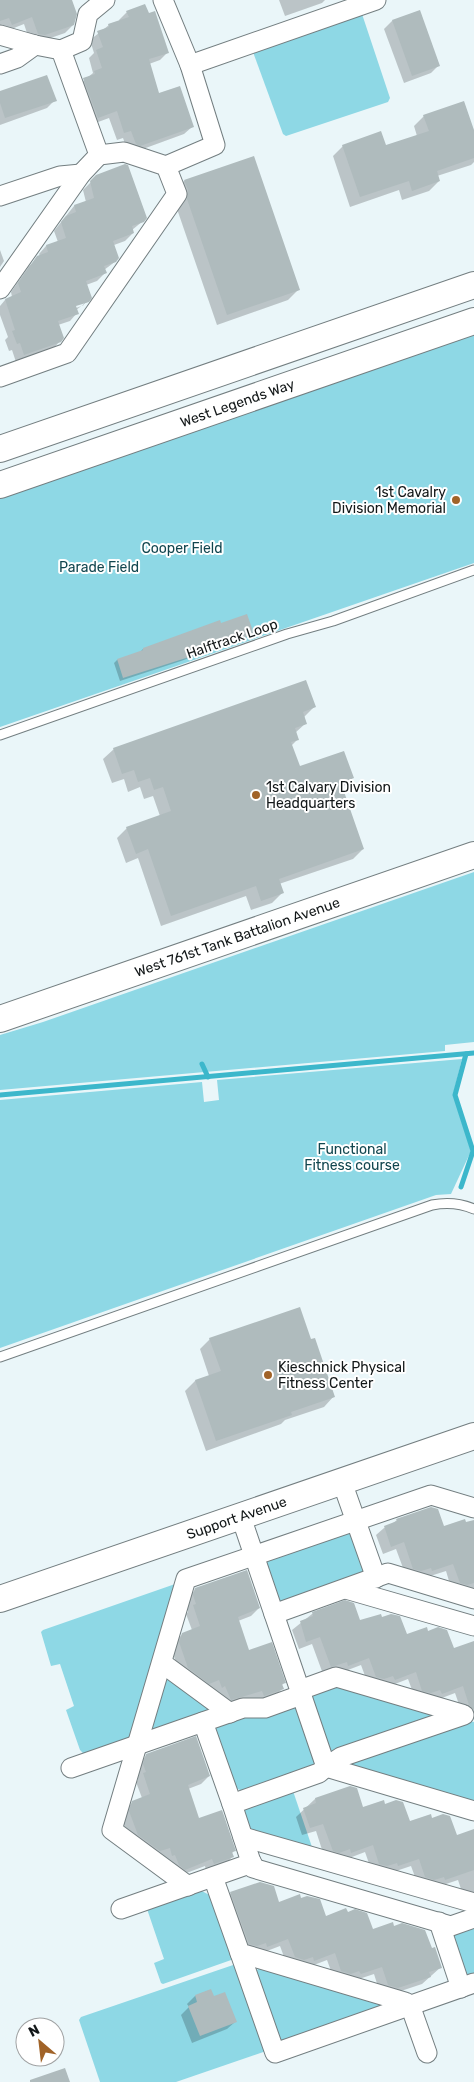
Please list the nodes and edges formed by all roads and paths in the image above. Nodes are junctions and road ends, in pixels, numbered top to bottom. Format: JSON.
{"nodes":[{"id":1,"x":105,"y":0,"type":"edge"},
{"id":2,"x":163,"y":0,"type":"edge"},
{"id":3,"x":376,"y":0,"type":"edge"},
{"id":4,"x":0,"y":35,"type":"edge"},
{"id":5,"x":35,"y":45,"type":"junction"},
{"id":6,"x":61,"y":50,"type":"junction"},
{"id":7,"x":0,"y":64,"type":"edge"},
{"id":8,"x":190,"y":66,"type":"junction"},
{"id":9,"x":100,"y":155,"type":"junction"},
{"id":10,"x":166,"y":166,"type":"junction"},
{"id":11,"x":81,"y":174,"type":"junction"},
{"id":12,"x":0,"y":196,"type":"edge"},
{"id":13,"x":474,"y":284,"type":"edge"},
{"id":14,"x":0,"y":289,"type":"edge"},
{"id":15,"x":474,"y":321,"type":"edge"},
{"id":16,"x":0,"y":377,"type":"edge"},
{"id":17,"x":0,"y":449,"type":"edge"},
{"id":18,"x":0,"y":486,"type":"edge"},
{"id":19,"x":474,"y":570,"type":"edge"},
{"id":20,"x":0,"y":736,"type":"edge"},
{"id":21,"x":474,"y":855,"type":"edge"},
{"id":22,"x":0,"y":1019,"type":"edge"},
{"id":23,"x":474,"y":1209,"type":"edge"},
{"id":24,"x":0,"y":1357,"type":"edge"},
{"id":25,"x":474,"y":1436,"type":"edge"},
{"id":26,"x":342,"y":1482,"type":"junction"},
{"id":27,"x":474,"y":1508,"type":"edge"},
{"id":28,"x":241,"y":1516,"type":"junction"},
{"id":29,"x":356,"y":1520,"type":"junction"},
{"id":30,"x":254,"y":1556,"type":"junction"},
{"id":31,"x":376,"y":1578,"type":"junction"},
{"id":32,"x":346,"y":1589,"type":"junction"},
{"id":33,"x":0,"y":1599,"type":"edge"},
{"id":34,"x":474,"y":1599,"type":"edge"},
{"id":35,"x":274,"y":1614,"type":"junction"},
{"id":36,"x":474,"y":1626,"type":"edge"},
{"id":37,"x":162,"y":1663,"type":"junction"},
{"id":38,"x":300,"y":1692,"type":"junction"},
{"id":39,"x":230,"y":1713,"type":"junction"},
{"id":40,"x":468,"y":1716,"type":"edge"},
{"id":41,"x":203,"y":1722,"type":"junction"},
{"id":42,"x":138,"y":1745,"type":"junction"},
{"id":43,"x":326,"y":1767,"type":"junction"},
{"id":44,"x":71,"y":1768,"type":"dead end"},
{"id":45,"x":232,"y":1804,"type":"junction"},
{"id":46,"x":474,"y":1811,"type":"edge"},
{"id":47,"x":243,"y":1837,"type":"junction"},
{"id":48,"x":252,"y":1863,"type":"junction"},
{"id":49,"x":213,"y":1877,"type":"junction"},
{"id":50,"x":188,"y":1886,"type":"junction"},
{"id":51,"x":474,"y":1903,"type":"edge"},
{"id":52,"x":121,"y":1909,"type":"dead end"},
{"id":53,"x":474,"y":1918,"type":"edge"},
{"id":54,"x":439,"y":1922,"type":"junction"},
{"id":55,"x":240,"y":1953,"type":"junction"},
{"id":56,"x":467,"y":1986,"type":"edge"},
{"id":57,"x":410,"y":2005,"type":"junction"},
{"id":58,"x":427,"y":2053,"type":"dead end"}],
"edges":[{"from":1,"to":6,"type":"street"},
{"from":2,"to":8,"type":"street"},
{"from":3,"to":8,"type":"street"},
{"from":4,"to":5,"type":"street"},
{"from":5,"to":6,"type":"street"},
{"from":5,"to":7,"type":"street"},
{"from":6,"to":9,"type":"street"},
{"from":8,"to":10,"type":"street"},
{"from":9,"to":10,"type":"street"},
{"from":9,"to":11,"type":"street"},
{"from":10,"to":16,"type":"street"},
{"from":11,"to":12,"type":"street"},
{"from":11,"to":14,"type":"street"},
{"from":13,"to":17,"type":"street"},
{"from":15,"to":18,"type":"street","name":"West Legends Way"},
{"from":19,"to":20,"type":"lane","name":"Halftrack Loop"},
{"from":21,"to":22,"type":"street","name":"West 761st Tank Battalion Avenue"},
{"from":23,"to":24,"type":"lane"},
{"from":25,"to":26,"type":"street","name":"Support Avenue"},
{"from":26,"to":28,"type":"street","name":"Support Avenue"},
{"from":26,"to":29,"type":"street"},
{"from":27,"to":29,"type":"street"},
{"from":28,"to":30,"type":"street"},
{"from":28,"to":33,"type":"street","name":"Support Avenue"},
{"from":29,"to":30,"type":"street"},
{"from":29,"to":31,"type":"street"},
{"from":30,"to":35,"type":"street"},
{"from":30,"to":37,"type":"street"},
{"from":31,"to":32,"type":"street"},
{"from":31,"to":34,"type":"street"},
{"from":32,"to":35,"type":"street"},
{"from":32,"to":36,"type":"street"},
{"from":35,"to":38,"type":"street"},
{"from":37,"to":39,"type":"street"},
{"from":37,"to":42,"type":"street"},
{"from":38,"to":39,"type":"street"},
{"from":38,"to":40,"type":"street"},
{"from":38,"to":43,"type":"street"},
{"from":39,"to":41,"type":"street"},
{"from":40,"to":43,"type":"street"},
{"from":41,"to":42,"type":"street"},
{"from":41,"to":45,"type":"street"},
{"from":42,"to":44,"type":"street"},
{"from":42,"to":50,"type":"street"},
{"from":43,"to":45,"type":"street"},
{"from":43,"to":46,"type":"street"},
{"from":45,"to":47,"type":"street"},
{"from":47,"to":48,"type":"street"},
{"from":47,"to":51,"type":"street"},
{"from":48,"to":49,"type":"street"},
{"from":48,"to":54,"type":"street"},
{"from":49,"to":50,"type":"street"},
{"from":49,"to":55,"type":"street"},
{"from":50,"to":52,"type":"street"},
{"from":53,"to":54,"type":"street"},
{"from":54,"to":56,"type":"street"},
{"from":55,"to":57,"type":"street"},
{"from":55,"to":57,"type":"street"},
{"from":56,"to":57,"type":"street"},
{"from":57,"to":58,"type":"street"}]}
